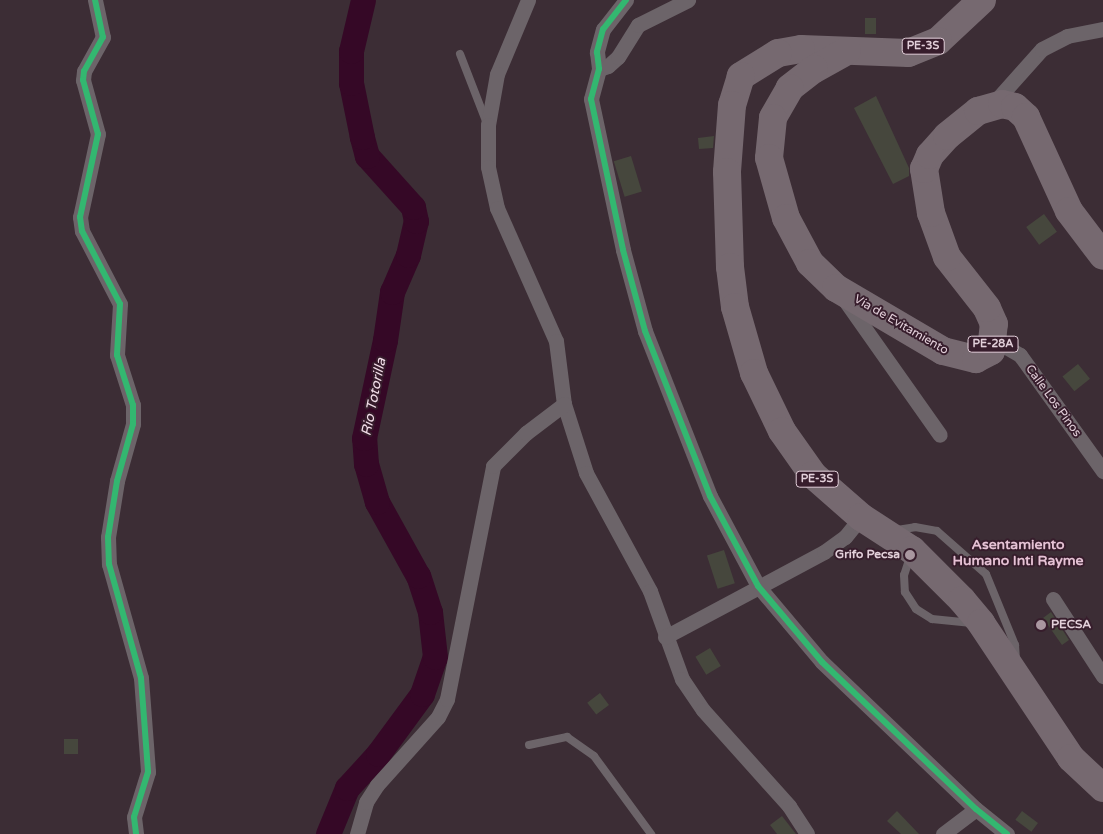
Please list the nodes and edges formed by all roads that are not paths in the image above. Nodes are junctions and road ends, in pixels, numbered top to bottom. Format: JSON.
{"nodes":[{"id":1,"x":95,"y":0,"type":"edge"},
{"id":2,"x":528,"y":0,"type":"edge"},
{"id":3,"x":626,"y":0,"type":"edge"},
{"id":4,"x":688,"y":0,"type":"edge"},
{"id":5,"x":982,"y":0,"type":"edge"},
{"id":6,"x":1103,"y":29,"type":"edge"},
{"id":7,"x":848,"y":51,"type":"junction"},
{"id":8,"x":460,"y":54,"type":"dead end"},
{"id":9,"x":599,"y":69,"type":"junction"},
{"id":10,"x":741,"y":76,"type":"junction"},
{"id":11,"x":790,"y":88,"type":"junction"},
{"id":12,"x":990,"y":107,"type":"junction"},
{"id":13,"x":488,"y":125,"type":"junction"},
{"id":14,"x":1103,"y":256,"type":"edge"},
{"id":15,"x":836,"y":288,"type":"junction"},
{"id":16,"x":994,"y":340,"type":"junction"},
{"id":17,"x":564,"y":404,"type":"junction"},
{"id":18,"x":940,"y":435,"type":"dead end"},
{"id":19,"x":1103,"y":471,"type":"edge"},
{"id":20,"x":861,"y":517,"type":"junction"},
{"id":21,"x":885,"y":532,"type":"junction"},
{"id":22,"x":912,"y":550,"type":"junction"},
{"id":23,"x":758,"y":586,"type":"junction"},
{"id":24,"x":1053,"y":599,"type":"dead end"},
{"id":25,"x":981,"y":623,"type":"junction"},
{"id":26,"x":665,"y":637,"type":"junction"},
{"id":27,"x":1103,"y":676,"type":"edge"},
{"id":28,"x":1017,"y":677,"type":"junction"},
{"id":29,"x":529,"y":745,"type":"dead end"},
{"id":30,"x":1103,"y":788,"type":"edge"},
{"id":31,"x":976,"y":809,"type":"junction"},
{"id":32,"x":136,"y":834,"type":"edge"},
{"id":33,"x":357,"y":834,"type":"edge"},
{"id":34,"x":651,"y":834,"type":"edge"},
{"id":35,"x":807,"y":834,"type":"edge"},
{"id":36,"x":943,"y":834,"type":"edge"},
{"id":37,"x":1007,"y":834,"type":"edge"}],
"edges":[{"from":1,"to":32,"type":"street"},
{"from":2,"to":13,"type":"street"},
{"from":3,"to":9,"type":"street"},
{"from":4,"to":9,"type":"street"},
{"from":5,"to":7,"type":"highway","number":"PE-3S"},
{"from":6,"to":12,"type":"street"},
{"from":7,"to":10,"type":"highway","number":"PE-3S"},
{"from":7,"to":11,"type":"highway"},
{"from":8,"to":13,"type":"lane"},
{"from":9,"to":23,"type":"street"},
{"from":10,"to":11,"type":"highway"},
{"from":10,"to":20,"type":"highway","number":"PE-3S"},
{"from":11,"to":15,"type":"highway","name":"Vía de Evitamiento","number":"PE-28A"},
{"from":12,"to":14,"type":"highway","number":"PE-28A"},
{"from":12,"to":16,"type":"highway","number":"PE-28A"},
{"from":13,"to":17,"type":"street"},
{"from":15,"to":16,"type":"highway","name":"Vía de Evitamiento","number":"PE-28A"},
{"from":15,"to":18,"type":"street"},
{"from":16,"to":19,"type":"street","name":"Calle Los Pinos"},
{"from":17,"to":26,"type":"street"},
{"from":17,"to":33,"type":"street"},
{"from":20,"to":21,"type":"highway","number":"PE-3S"},
{"from":20,"to":23,"type":"street"},
{"from":21,"to":22,"type":"highway","number":"PE-3S"},
{"from":21,"to":28,"type":"lane"},
{"from":22,"to":25,"type":"highway","number":"PE-3S"},
{"from":22,"to":25,"type":"lane"},
{"from":23,"to":26,"type":"street"},
{"from":23,"to":31,"type":"street"},
{"from":24,"to":27,"type":"street"},
{"from":25,"to":28,"type":"highway","number":"PE-3S"},
{"from":26,"to":35,"type":"street"},
{"from":28,"to":30,"type":"highway","number":"PE-3S"},
{"from":29,"to":34,"type":"lane"},
{"from":31,"to":36,"type":"street"},
{"from":31,"to":37,"type":"street"}]}
